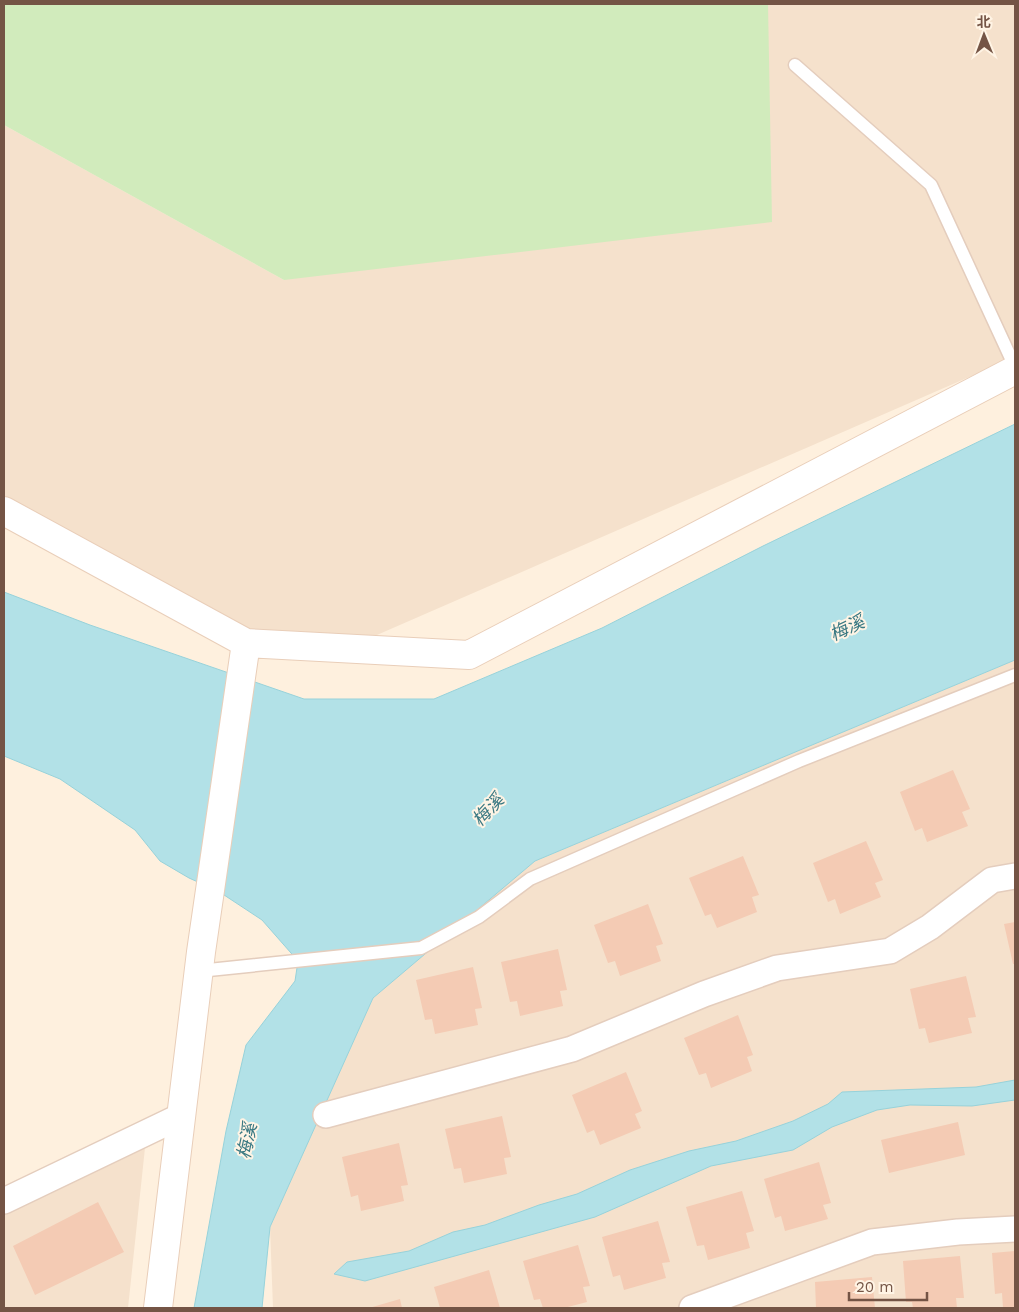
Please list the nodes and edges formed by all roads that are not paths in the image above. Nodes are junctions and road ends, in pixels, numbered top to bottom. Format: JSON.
{"nodes":[{"id":1,"x":795,"y":65,"type":"dead end"},
{"id":2,"x":1015,"y":368,"type":"edge"},
{"id":3,"x":4,"y":511,"type":"edge"},
{"id":4,"x":246,"y":643,"type":"junction"},
{"id":5,"x":1015,"y":675,"type":"edge"},
{"id":6,"x":1015,"y":876,"type":"edge"},
{"id":7,"x":200,"y":961,"type":"junction"},
{"id":8,"x":326,"y":1115,"type":"dead end"},
{"id":9,"x":181,"y":1116,"type":"junction"},
{"id":10,"x":4,"y":1201,"type":"edge"},
{"id":11,"x":1015,"y":1229,"type":"edge"},
{"id":12,"x":158,"y":1308,"type":"edge"},
{"id":13,"x":692,"y":1308,"type":"edge"}],
"edges":[{"from":1,"to":2,"type":"lane"},
{"from":2,"to":4,"type":"main road"},
{"from":3,"to":4,"type":"main road"},
{"from":4,"to":7,"type":"main road"},
{"from":5,"to":7,"type":"lane"},
{"from":6,"to":8,"type":"street"},
{"from":7,"to":9,"type":"main road"},
{"from":9,"to":10,"type":"street"},
{"from":9,"to":12,"type":"main road"},
{"from":11,"to":13,"type":"street"}]}
